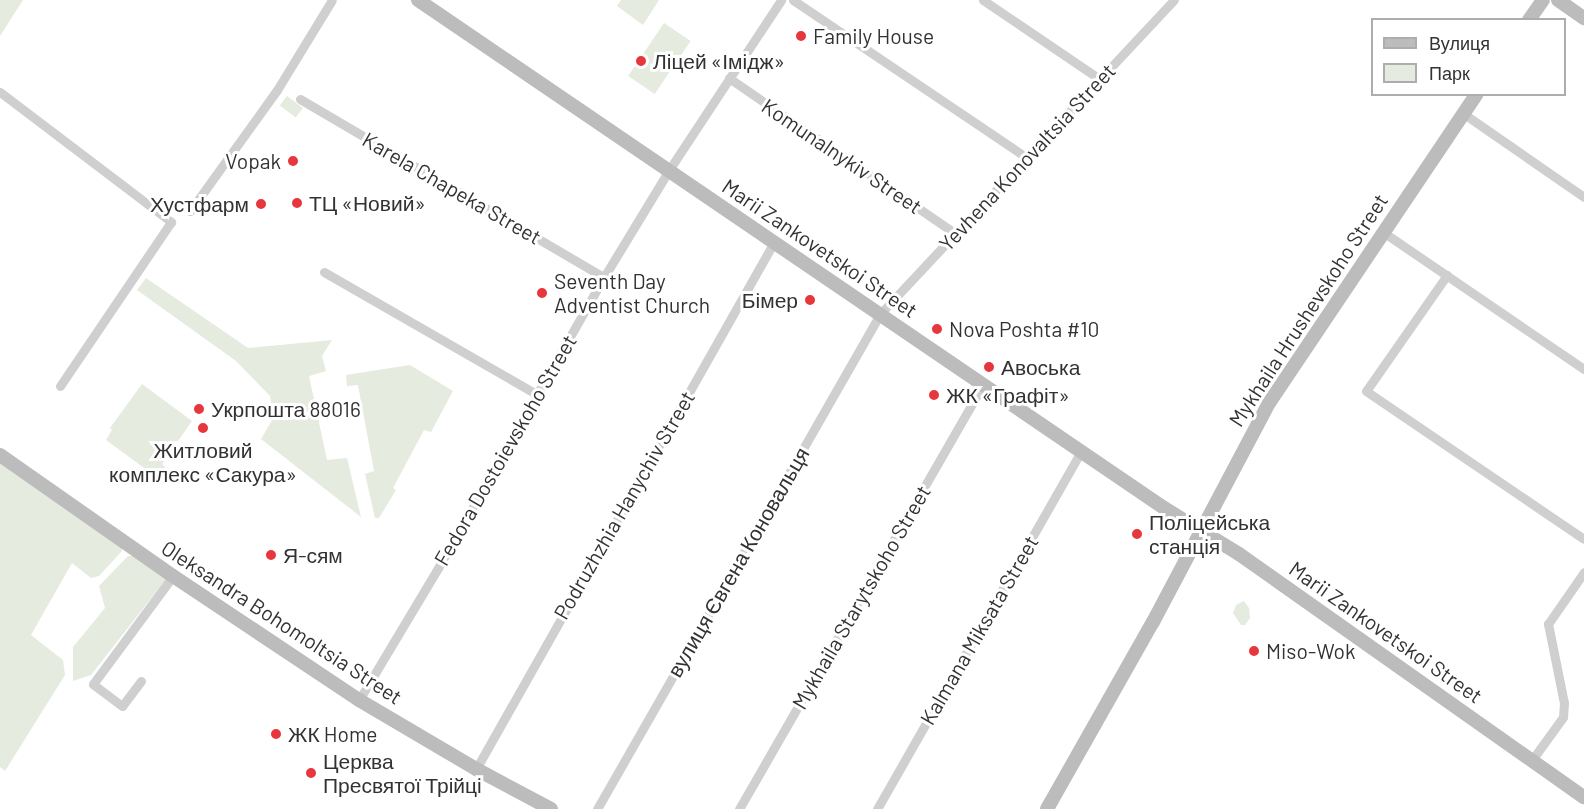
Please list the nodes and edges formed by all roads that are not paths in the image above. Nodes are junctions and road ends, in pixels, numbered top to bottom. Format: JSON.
{"nodes":[{"id":1,"x":332,"y":0,"type":"edge"},
{"id":2,"x":418,"y":0,"type":"edge"},
{"id":3,"x":781,"y":0,"type":"edge"},
{"id":4,"x":793,"y":0,"type":"edge"},
{"id":5,"x":983,"y":0,"type":"edge"},
{"id":6,"x":1174,"y":0,"type":"edge"},
{"id":7,"x":1543,"y":0,"type":"edge"},
{"id":8,"x":1558,"y":0,"type":"edge"},
{"id":9,"x":1530,"y":18,"type":"edge"},
{"id":10,"x":1584,"y":18,"type":"edge"},
{"id":11,"x":729,"y":78,"type":"junction"},
{"id":12,"x":1101,"y":80,"type":"junction"},
{"id":13,"x":0,"y":92,"type":"edge"},
{"id":14,"x":1476,"y":96,"type":"edge"},
{"id":15,"x":300,"y":99,"type":"dead end"},
{"id":16,"x":1464,"y":114,"type":"junction"},
{"id":17,"x":1027,"y":158,"type":"junction"},
{"id":18,"x":669,"y":170,"type":"junction"},
{"id":19,"x":1584,"y":197,"type":"edge"},
{"id":20,"x":190,"y":211,"type":"dead end"},
{"id":21,"x":1383,"y":232,"type":"junction"},
{"id":22,"x":956,"y":234,"type":"junction"},
{"id":23,"x":774,"y":242,"type":"junction"},
{"id":24,"x":324,"y":272,"type":"dead end"},
{"id":25,"x":1447,"y":275,"type":"junction"},
{"id":26,"x":604,"y":277,"type":"junction"},
{"id":27,"x":880,"y":314,"type":"junction"},
{"id":28,"x":1584,"y":369,"type":"edge"},
{"id":29,"x":983,"y":384,"type":"junction"},
{"id":30,"x":60,"y":386,"type":"dead end"},
{"id":31,"x":536,"y":394,"type":"junction"},
{"id":32,"x":1081,"y":451,"type":"junction"},
{"id":33,"x":0,"y":455,"type":"edge"},
{"id":34,"x":1200,"y":530,"type":"junction"},
{"id":35,"x":1584,"y":539,"type":"edge"},
{"id":36,"x":1584,"y":572,"type":"edge"},
{"id":37,"x":173,"y":576,"type":"junction"},
{"id":38,"x":141,"y":681,"type":"dead end"},
{"id":39,"x":359,"y":700,"type":"junction"},
{"id":40,"x":1532,"y":760,"type":"junction"},
{"id":41,"x":476,"y":770,"type":"junction"},
{"id":42,"x":1584,"y":797,"type":"edge"},
{"id":43,"x":551,"y":809,"type":"edge"},
{"id":44,"x":597,"y":809,"type":"edge"},
{"id":45,"x":739,"y":809,"type":"edge"},
{"id":46,"x":877,"y":809,"type":"edge"},
{"id":47,"x":1047,"y":809,"type":"edge"}],
"edges":[{"from":1,"to":20,"type":"street"},
{"from":2,"to":18,"type":"street","name":"Marii Zankovetskoi Street"},
{"from":3,"to":11,"type":"street","name":"Fedora Dostoievskoho Street"},
{"from":4,"to":17,"type":"street"},
{"from":5,"to":12,"type":"street"},
{"from":6,"to":12,"type":"street","name":"Yevhena Konovaltsia Street"},
{"from":7,"to":9,"type":"street"},
{"from":8,"to":10,"type":"street"},
{"from":11,"to":18,"type":"street","name":"Fedora Dostoievskoho Street"},
{"from":11,"to":22,"type":"street","name":"Komunalnykiv Street"},
{"from":12,"to":17,"type":"street","name":"Yevhena Konovaltsia Street"},
{"from":13,"to":30,"type":"street"},
{"from":14,"to":16,"type":"street","name":"Mykhaila Hrushevskoho Street"},
{"from":15,"to":26,"type":"street","name":"Karela Chapeka Street"},
{"from":16,"to":19,"type":"street"},
{"from":16,"to":21,"type":"street","name":"Mykhaila Hrushevskoho Street"},
{"from":17,"to":22,"type":"street","name":"Yevhena Konovaltsia Street"},
{"from":18,"to":23,"type":"street","name":"Marii Zankovetskoi Street"},
{"from":18,"to":26,"type":"street","name":"Fedora Dostoievskoho Street"},
{"from":21,"to":25,"type":"street"},
{"from":21,"to":34,"type":"street","name":"Mykhaila Hrushevskoho Street"},
{"from":22,"to":27,"type":"street","name":"Yevhena Konovaltsia Street"},
{"from":23,"to":27,"type":"street","name":"Marii Zankovetskoi Street"},
{"from":23,"to":41,"type":"street","name":"Podruzhzhia Hanychiv Street"},
{"from":24,"to":31,"type":"street"},
{"from":25,"to":28,"type":"street"},
{"from":25,"to":35,"type":"street"},
{"from":26,"to":31,"type":"street","name":"Fedora Dostoievskoho Street"},
{"from":27,"to":29,"type":"street","name":"Marii Zankovetskoi Street"},
{"from":27,"to":44,"type":"street","name":"вулиця Євгена Коновальця"},
{"from":29,"to":32,"type":"street","name":"Marii Zankovetskoi Street"},
{"from":29,"to":45,"type":"street","name":"Mykhaila Starytskoho Street"},
{"from":31,"to":39,"type":"street","name":"Fedora Dostoievskoho Street"},
{"from":32,"to":34,"type":"street","name":"Marii Zankovetskoi Street"},
{"from":32,"to":46,"type":"street","name":"Kalmana Miksata Street"},
{"from":33,"to":37,"type":"street","name":"Oleksandra Bohomoltsia Street"},
{"from":34,"to":40,"type":"street","name":"Marii Zankovetskoi Street"},
{"from":34,"to":47,"type":"street","name":"Mykhaila Hrushevskoho Street"},
{"from":36,"to":40,"type":"street"},
{"from":37,"to":38,"type":"street"},
{"from":37,"to":39,"type":"street","name":"Oleksandra Bohomoltsia Street"},
{"from":39,"to":41,"type":"street","name":"Oleksandra Bohomoltsia Street"},
{"from":40,"to":42,"type":"street","name":"Marii Zankovetskoi Street"},
{"from":41,"to":43,"type":"street","name":"Oleksandra Bohomoltsia Street"}]}
